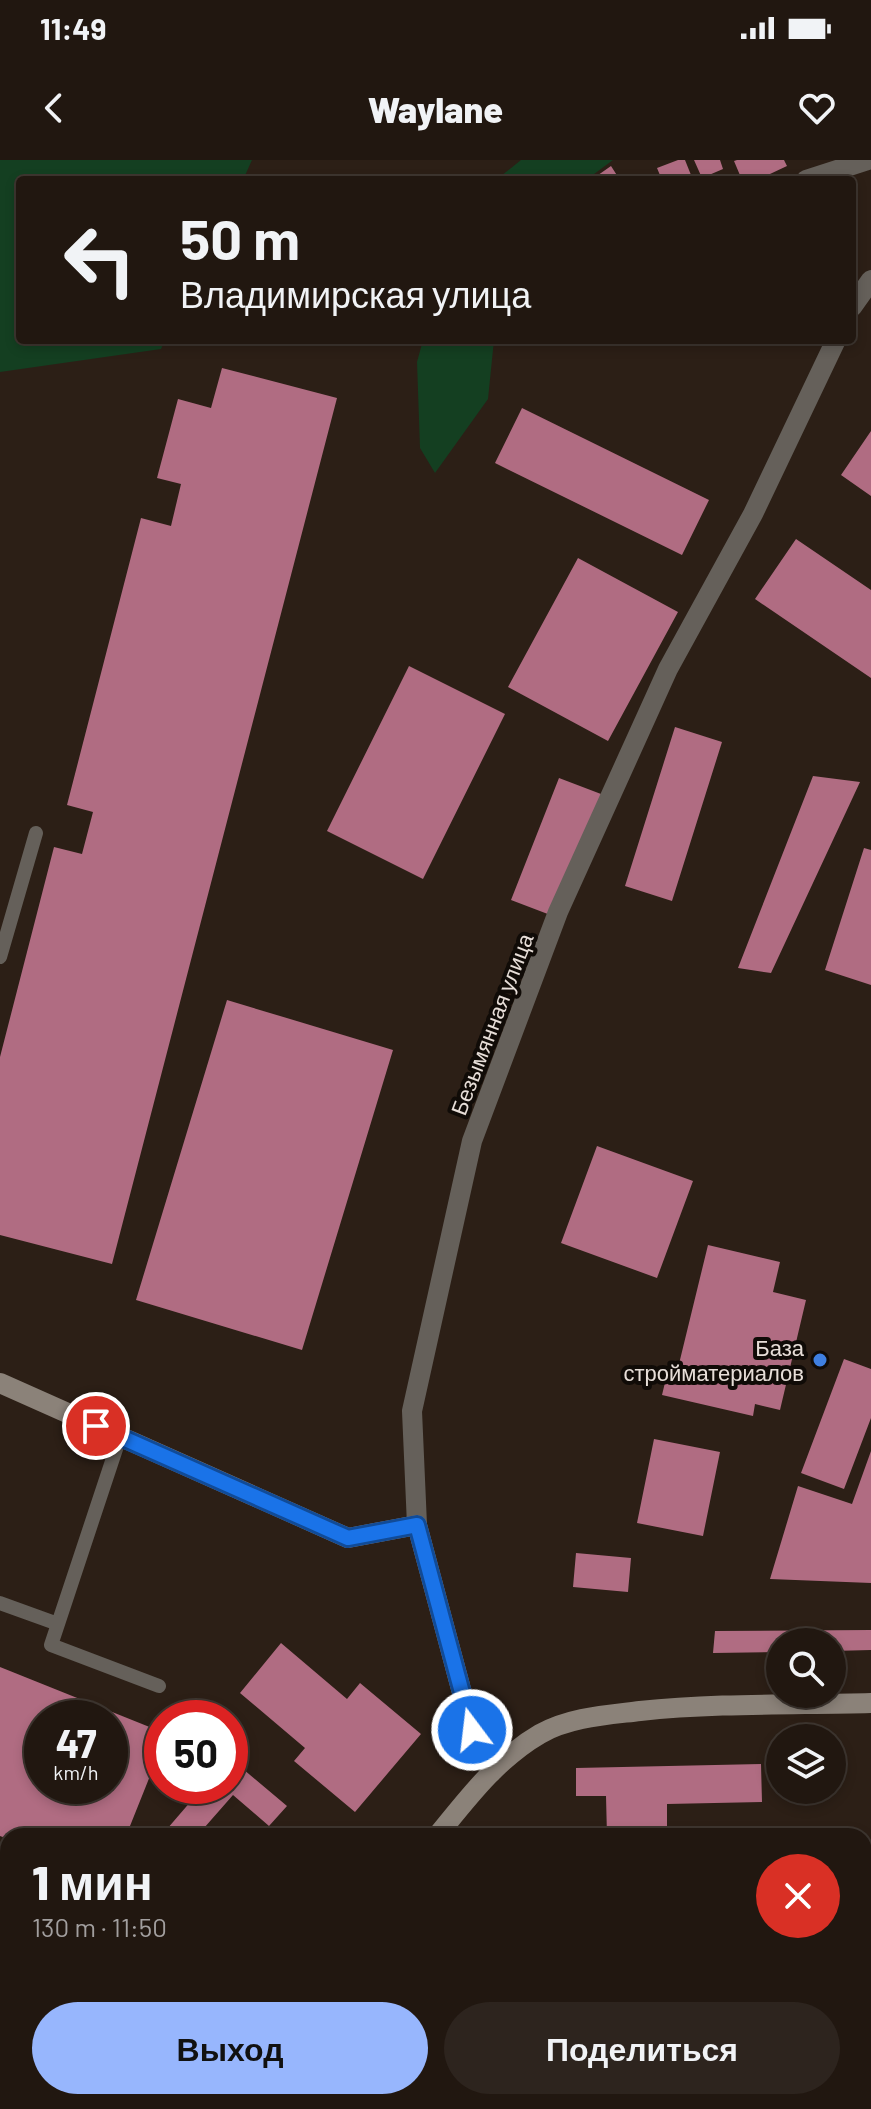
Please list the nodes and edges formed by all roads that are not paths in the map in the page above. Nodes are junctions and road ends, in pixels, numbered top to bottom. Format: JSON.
{"nodes":[{"id":1,"x":868,"y":160,"type":"edge"},
{"id":2,"x":818,"y":176,"type":"edge"},
{"id":3,"x":871,"y":280,"type":"edge"},
{"id":4,"x":856,"y":301,"type":"edge"},
{"id":5,"x":834,"y":344,"type":"edge"},
{"id":6,"x":36,"y":833,"type":"dead end"},
{"id":7,"x":0,"y":957,"type":"edge"},
{"id":8,"x":0,"y":1383,"type":"edge"},
{"id":9,"x":120,"y":1437,"type":"junction"},
{"id":10,"x":417,"y":1525,"type":"junction"},
{"id":11,"x":0,"y":1603,"type":"edge"},
{"id":12,"x":58,"y":1624,"type":"junction"},
{"id":13,"x":159,"y":1686,"type":"dead end"},
{"id":14,"x":871,"y":1703,"type":"edge"},
{"id":15,"x":497,"y":1767,"type":"junction"},
{"id":16,"x":444,"y":1828,"type":"edge"}],
"edges":[{"from":1,"to":2,"type":"street"},
{"from":3,"to":4,"type":"street"},
{"from":5,"to":10,"type":"street","name":"Безымянная улица"},
{"from":6,"to":7,"type":"lane"},
{"from":8,"to":9,"type":"main road"},
{"from":9,"to":10,"type":"main road"},
{"from":9,"to":12,"type":"lane"},
{"from":10,"to":15,"type":"main road","name":"Безымянная улица"},
{"from":11,"to":12,"type":"lane"},
{"from":12,"to":13,"type":"lane"},
{"from":14,"to":15,"type":"main road"},
{"from":15,"to":16,"type":"main road"}]}
